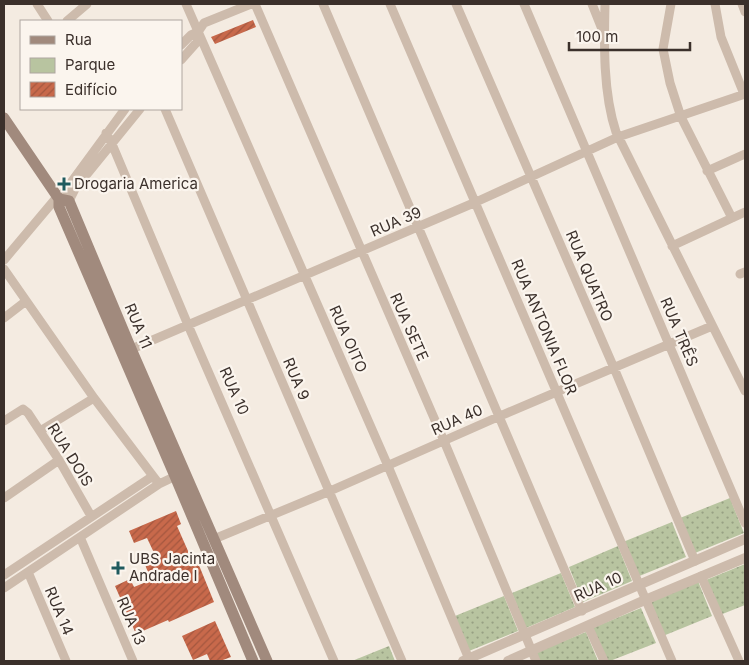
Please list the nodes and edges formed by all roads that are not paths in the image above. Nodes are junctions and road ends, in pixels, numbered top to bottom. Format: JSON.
{"nodes":[{"id":1,"x":37,"y":4,"type":"edge"},
{"id":2,"x":87,"y":4,"type":"edge"},
{"id":3,"x":186,"y":4,"type":"edge"},
{"id":4,"x":253,"y":4,"type":"edge"},
{"id":5,"x":323,"y":4,"type":"edge"},
{"id":6,"x":390,"y":4,"type":"edge"},
{"id":7,"x":456,"y":4,"type":"edge"},
{"id":8,"x":524,"y":4,"type":"edge"},
{"id":9,"x":592,"y":4,"type":"edge"},
{"id":10,"x":605,"y":4,"type":"edge"},
{"id":11,"x":671,"y":4,"type":"edge"},
{"id":12,"x":715,"y":4,"type":"edge"},
{"id":13,"x":742,"y":4,"type":"edge"},
{"id":14,"x":745,"y":12,"type":"edge"},
{"id":15,"x":47,"y":20,"type":"edge"},
{"id":16,"x":69,"y":20,"type":"edge"},
{"id":17,"x":198,"y":32,"type":"junction"},
{"id":18,"x":604,"y":32,"type":"junction"},
{"id":19,"x":182,"y":45,"type":"edge"},
{"id":20,"x":182,"y":59,"type":"edge"},
{"id":21,"x":745,"y":94,"type":"edge"},
{"id":22,"x":139,"y":110,"type":"edge"},
{"id":23,"x":165,"y":110,"type":"edge"},
{"id":24,"x":120,"y":111,"type":"edge"},
{"id":25,"x":681,"y":117,"type":"junction"},
{"id":26,"x":4,"y":118,"type":"edge"},
{"id":27,"x":106,"y":133,"type":"junction"},
{"id":28,"x":618,"y":137,"type":"junction"},
{"id":29,"x":112,"y":144,"type":"junction"},
{"id":30,"x":587,"y":153,"type":"junction"},
{"id":31,"x":745,"y":154,"type":"edge"},
{"id":32,"x":707,"y":171,"type":"junction"},
{"id":33,"x":532,"y":177,"type":"junction"},
{"id":34,"x":61,"y":202,"type":"junction"},
{"id":35,"x":476,"y":202,"type":"junction"},
{"id":36,"x":745,"y":212,"type":"edge"},
{"id":37,"x":732,"y":218,"type":"junction"},
{"id":38,"x":418,"y":227,"type":"junction"},
{"id":39,"x":672,"y":246,"type":"junction"},
{"id":40,"x":361,"y":251,"type":"junction"},
{"id":41,"x":4,"y":260,"type":"edge"},
{"id":42,"x":4,"y":269,"type":"edge"},
{"id":43,"x":304,"y":275,"type":"junction"},
{"id":44,"x":247,"y":299,"type":"junction"},
{"id":45,"x":26,"y":301,"type":"junction"},
{"id":46,"x":4,"y":318,"type":"edge"},
{"id":47,"x":188,"y":325,"type":"junction"},
{"id":48,"x":712,"y":326,"type":"junction"},
{"id":49,"x":670,"y":344,"type":"junction"},
{"id":50,"x":127,"y":352,"type":"junction"},
{"id":51,"x":614,"y":368,"type":"junction"},
{"id":52,"x":745,"y":391,"type":"edge"},
{"id":53,"x":556,"y":392,"type":"junction"},
{"id":54,"x":94,"y":398,"type":"junction"},
{"id":55,"x":500,"y":416,"type":"junction"},
{"id":56,"x":4,"y":421,"type":"edge"},
{"id":57,"x":40,"y":431,"type":"junction"},
{"id":58,"x":444,"y":441,"type":"junction"},
{"id":59,"x":59,"y":460,"type":"junction"},
{"id":60,"x":388,"y":466,"type":"junction"},
{"id":61,"x":180,"y":474,"type":"junction"},
{"id":62,"x":153,"y":476,"type":"junction"},
{"id":63,"x":159,"y":484,"type":"junction"},
{"id":64,"x":330,"y":491,"type":"junction"},
{"id":65,"x":4,"y":498,"type":"edge"},
{"id":66,"x":272,"y":514,"type":"junction"},
{"id":67,"x":91,"y":516,"type":"junction"},
{"id":68,"x":745,"y":523,"type":"edge"},
{"id":69,"x":80,"y":537,"type":"junction"},
{"id":70,"x":214,"y":538,"type":"junction"},
{"id":71,"x":745,"y":540,"type":"edge"},
{"id":72,"x":745,"y":558,"type":"edge"},
{"id":73,"x":695,"y":561,"type":"junction"},
{"id":74,"x":28,"y":572,"type":"junction"},
{"id":75,"x":4,"y":575,"type":"edge"},
{"id":76,"x":701,"y":576,"type":"junction"},
{"id":77,"x":639,"y":586,"type":"junction"},
{"id":78,"x":4,"y":588,"type":"edge"},
{"id":79,"x":645,"y":600,"type":"junction"},
{"id":80,"x":582,"y":611,"type":"junction"},
{"id":81,"x":588,"y":626,"type":"junction"},
{"id":82,"x":524,"y":634,"type":"junction"},
{"id":83,"x":532,"y":651,"type":"junction"},
{"id":84,"x":466,"y":660,"type":"edge"},
{"id":85,"x":66,"y":661,"type":"edge"},
{"id":86,"x":133,"y":661,"type":"edge"},
{"id":87,"x":253,"y":661,"type":"edge"},
{"id":88,"x":267,"y":661,"type":"edge"},
{"id":89,"x":334,"y":661,"type":"edge"},
{"id":90,"x":402,"y":661,"type":"edge"},
{"id":91,"x":508,"y":661,"type":"edge"},
{"id":92,"x":536,"y":661,"type":"edge"},
{"id":93,"x":604,"y":661,"type":"edge"},
{"id":94,"x":672,"y":661,"type":"edge"},
{"id":95,"x":739,"y":661,"type":"edge"}],
"edges":[{"from":1,"to":15,"type":"street"},
{"from":2,"to":16,"type":"street"},
{"from":3,"to":17,"type":"street","name":"RUA OITO"},
{"from":4,"to":17,"type":"street"},
{"from":4,"to":40,"type":"street","name":"RUA SETE"},
{"from":5,"to":38,"type":"street"},
{"from":6,"to":35,"type":"street","name":"RUA ANTONIA FLOR"},
{"from":7,"to":33,"type":"street","name":"RUA QUATRO"},
{"from":8,"to":30,"type":"street","name":"RUA TRÊS"},
{"from":9,"to":18,"type":"street"},
{"from":10,"to":18,"type":"street"},
{"from":11,"to":25,"type":"street"},
{"from":12,"to":21,"type":"street"},
{"from":13,"to":14,"type":"street"},
{"from":17,"to":19,"type":"street"},
{"from":17,"to":20,"type":"street"},
{"from":17,"to":43,"type":"street","name":"RUA OITO"},
{"from":18,"to":28,"type":"street"},
{"from":21,"to":25,"type":"street","name":"RUA 39"},
{"from":22,"to":29,"type":"street"},
{"from":23,"to":44,"type":"street","name":"RUA 9"},
{"from":24,"to":27,"type":"street"},
{"from":25,"to":28,"type":"street","name":"RUA 39"},
{"from":25,"to":32,"type":"street"},
{"from":26,"to":34,"type":"main road","name":"RUA 11"},
{"from":27,"to":29,"type":"street","name":"RUA 10"},
{"from":27,"to":34,"type":"street"},
{"from":28,"to":30,"type":"street","name":"RUA 39"},
{"from":28,"to":39,"type":"street"},
{"from":29,"to":34,"type":"street"},
{"from":29,"to":47,"type":"street","name":"RUA 10"},
{"from":30,"to":33,"type":"street","name":"RUA 39"},
{"from":30,"to":49,"type":"street","name":"RUA TRÊS"},
{"from":31,"to":32,"type":"street"},
{"from":32,"to":37,"type":"street"},
{"from":33,"to":35,"type":"street","name":"RUA 39"},
{"from":33,"to":51,"type":"street","name":"RUA QUATRO"},
{"from":34,"to":41,"type":"street"},
{"from":34,"to":50,"type":"main road","name":"RUA 11"},
{"from":35,"to":38,"type":"street","name":"RUA 39"},
{"from":35,"to":53,"type":"street","name":"RUA ANTONIA FLOR"},
{"from":36,"to":37,"type":"street"},
{"from":37,"to":39,"type":"street"},
{"from":38,"to":40,"type":"street","name":"RUA 39"},
{"from":38,"to":55,"type":"street"},
{"from":39,"to":48,"type":"street"},
{"from":40,"to":43,"type":"street","name":"RUA 39"},
{"from":40,"to":58,"type":"street","name":"RUA SETE"},
{"from":42,"to":45,"type":"street"},
{"from":43,"to":44,"type":"street","name":"RUA 39"},
{"from":43,"to":60,"type":"street","name":"RUA OITO"},
{"from":44,"to":47,"type":"street","name":"RUA 39"},
{"from":44,"to":64,"type":"street","name":"RUA 9"},
{"from":45,"to":46,"type":"street"},
{"from":45,"to":54,"type":"street"},
{"from":47,"to":50,"type":"street","name":"RUA 39"},
{"from":47,"to":66,"type":"street","name":"RUA 10"},
{"from":48,"to":49,"type":"street","name":"RUA 40"},
{"from":48,"to":52,"type":"street"},
{"from":49,"to":51,"type":"street","name":"RUA 40"},
{"from":49,"to":68,"type":"street","name":"RUA TRÊS"},
{"from":50,"to":61,"type":"main road","name":"RUA 11"},
{"from":51,"to":53,"type":"street","name":"RUA 40"},
{"from":51,"to":73,"type":"street","name":"RUA QUATRO"},
{"from":53,"to":55,"type":"street","name":"RUA 40"},
{"from":53,"to":77,"type":"street","name":"RUA ANTONIA FLOR"},
{"from":54,"to":57,"type":"street"},
{"from":54,"to":62,"type":"street"},
{"from":55,"to":58,"type":"street","name":"RUA 40"},
{"from":55,"to":80,"type":"street"},
{"from":56,"to":57,"type":"street","name":"RUA DOIS"},
{"from":57,"to":59,"type":"street","name":"RUA DOIS"},
{"from":58,"to":60,"type":"street","name":"RUA 40"},
{"from":58,"to":82,"type":"street","name":"RUA SETE"},
{"from":59,"to":65,"type":"street"},
{"from":59,"to":67,"type":"street","name":"RUA DOIS"},
{"from":60,"to":64,"type":"street","name":"RUA 40"},
{"from":60,"to":84,"type":"street","name":"RUA OITO"},
{"from":61,"to":63,"type":"street"},
{"from":61,"to":70,"type":"main road","name":"RUA 11"},
{"from":61,"to":87,"type":"main road","name":"RUA 11"},
{"from":62,"to":63,"type":"street"},
{"from":62,"to":67,"type":"street"},
{"from":63,"to":69,"type":"street"},
{"from":64,"to":66,"type":"street","name":"RUA 40"},
{"from":64,"to":90,"type":"street","name":"RUA 9"},
{"from":66,"to":70,"type":"street","name":"RUA 40"},
{"from":66,"to":89,"type":"street","name":"RUA 10"},
{"from":67,"to":75,"type":"street"},
{"from":69,"to":74,"type":"street"},
{"from":69,"to":86,"type":"street","name":"RUA 13"},
{"from":70,"to":88,"type":"main road","name":"RUA 11"},
{"from":71,"to":73,"type":"street","name":"RUA 10"},
{"from":72,"to":76,"type":"street","name":"RUA 10"},
{"from":73,"to":77,"type":"street","name":"RUA 10"},
{"from":74,"to":78,"type":"street"},
{"from":74,"to":85,"type":"street","name":"RUA 14"},
{"from":76,"to":79,"type":"street","name":"RUA 10"},
{"from":76,"to":95,"type":"street"},
{"from":77,"to":79,"type":"street","name":"RUA ANTONIA FLOR"},
{"from":77,"to":80,"type":"street","name":"RUA 10"},
{"from":79,"to":81,"type":"street","name":"RUA 10"},
{"from":79,"to":94,"type":"street","name":"RUA ANTONIA FLOR"},
{"from":80,"to":82,"type":"street","name":"RUA 10"},
{"from":81,"to":83,"type":"street","name":"RUA 10"},
{"from":81,"to":93,"type":"street"},
{"from":82,"to":83,"type":"street","name":"RUA SETE"},
{"from":82,"to":84,"type":"street","name":"RUA 10"},
{"from":83,"to":91,"type":"street","name":"RUA 10"},
{"from":83,"to":92,"type":"street","name":"RUA SETE"}]}
